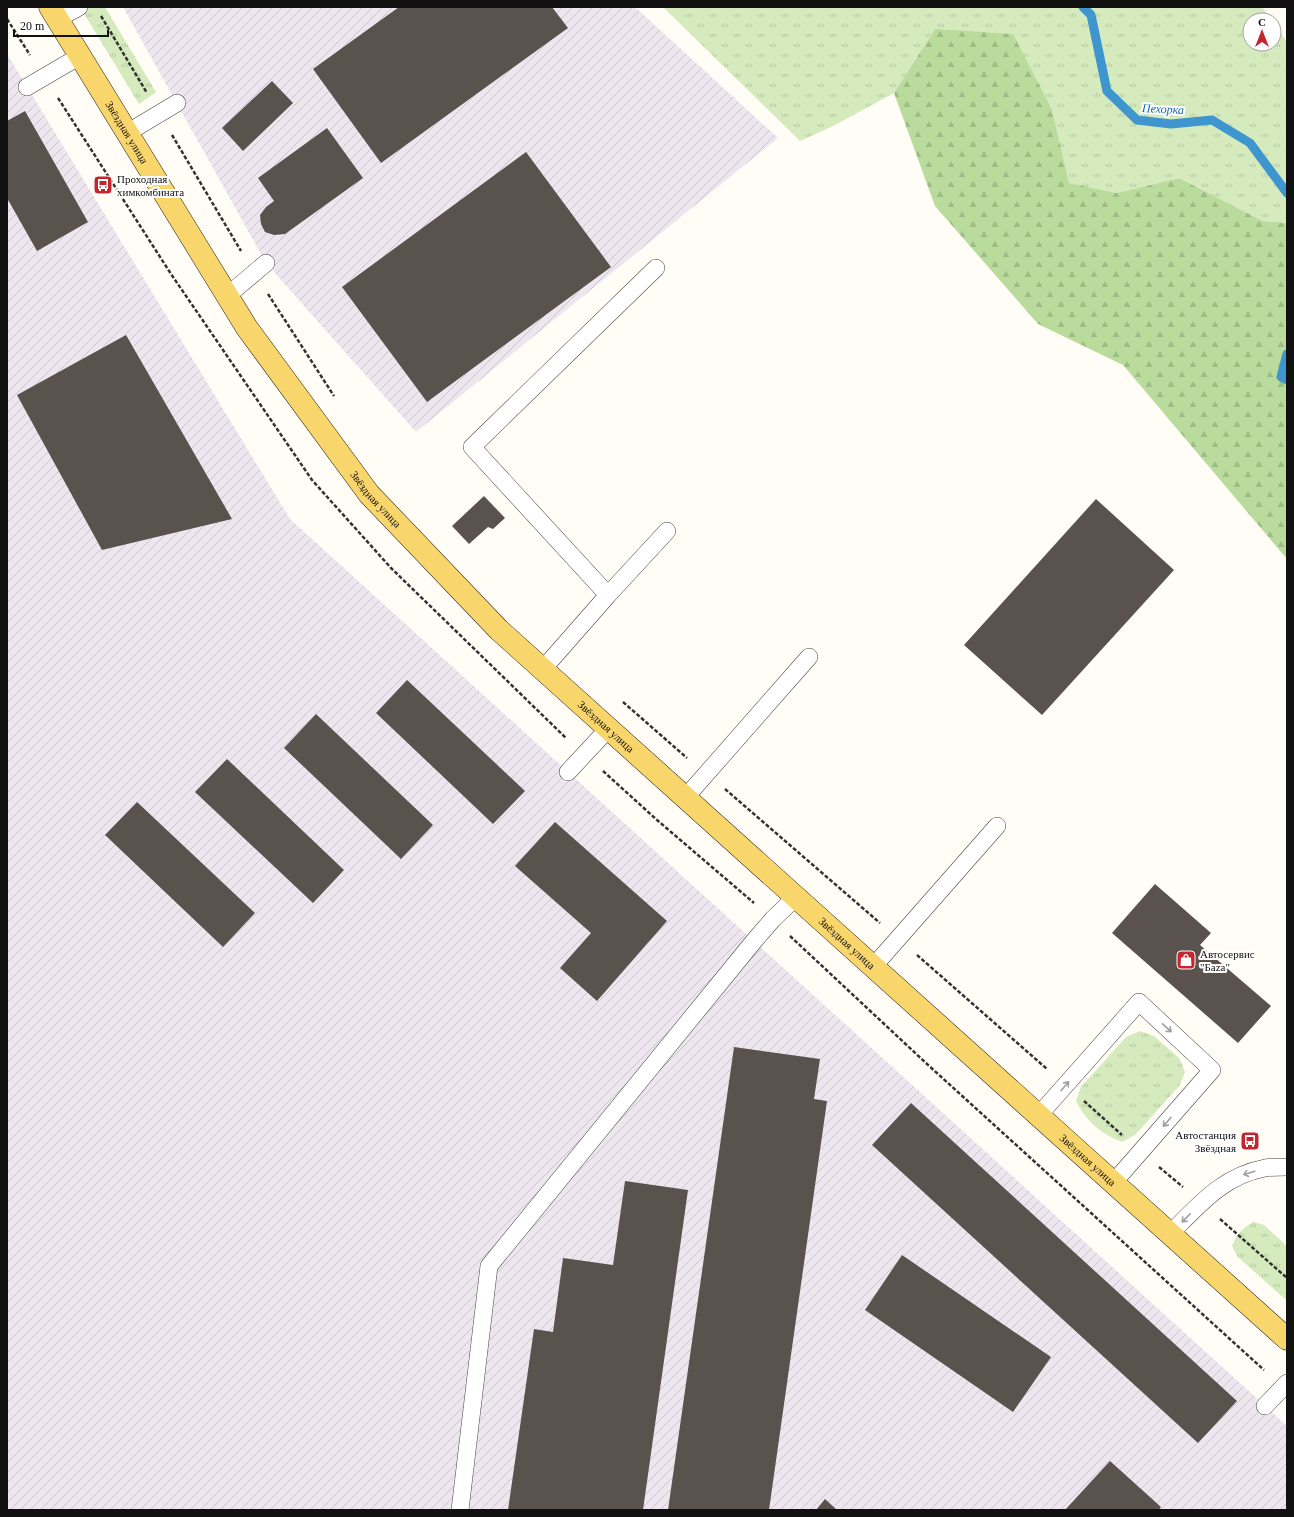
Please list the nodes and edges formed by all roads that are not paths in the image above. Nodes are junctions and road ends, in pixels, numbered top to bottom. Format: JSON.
{"nodes":[{"id":1,"x":79,"y":7,"type":"edge"},
{"id":2,"x":54,"y":13,"type":"edge"},
{"id":3,"x":80,"y":56,"type":"junction"},
{"id":4,"x":27,"y":87,"type":"dead end"},
{"id":5,"x":177,"y":103,"type":"dead end"},
{"id":6,"x":127,"y":133,"type":"junction"},
{"id":7,"x":260,"y":268,"type":"road end"},
{"id":8,"x":656,"y":268,"type":"dead end"},
{"id":9,"x":227,"y":296,"type":"junction"},
{"id":10,"x":667,"y":531,"type":"dead end"},
{"id":11,"x":608,"y":595,"type":"junction"},
{"id":12,"x":809,"y":658,"type":"dead end"},
{"id":13,"x":543,"y":670,"type":"junction"},
{"id":14,"x":608,"y":729,"type":"junction"},
{"id":15,"x":568,"y":772,"type":"dead end"},
{"id":16,"x":685,"y":798,"type":"junction"},
{"id":17,"x":997,"y":826,"type":"dead end"},
{"id":18,"x":796,"y":897,"type":"junction"},
{"id":19,"x":873,"y":966,"type":"junction"},
{"id":20,"x":1039,"y":1115,"type":"junction"},
{"id":21,"x":1287,"y":1167,"type":"edge"},
{"id":22,"x":1114,"y":1182,"type":"junction"},
{"id":23,"x":1171,"y":1233,"type":"junction"},
{"id":24,"x":1287,"y":1339,"type":"edge"},
{"id":25,"x":1287,"y":1383,"type":"edge"},
{"id":26,"x":1265,"y":1406,"type":"dead end"},
{"id":27,"x":460,"y":1510,"type":"edge"}],
"edges":[{"from":1,"to":2,"type":"lane"},
{"from":2,"to":3,"type":"main road","name":"Звёздная улица"},
{"from":3,"to":4,"type":"lane"},
{"from":3,"to":6,"type":"main road","name":"Звёздная улица"},
{"from":5,"to":6,"type":"lane"},
{"from":6,"to":9,"type":"main road","name":"Звёздная улица"},
{"from":7,"to":9,"type":"lane"},
{"from":8,"to":11,"type":"lane"},
{"from":9,"to":13,"type":"main road","name":"Звёздная улица"},
{"from":10,"to":11,"type":"lane"},
{"from":11,"to":13,"type":"lane"},
{"from":12,"to":16,"type":"lane"},
{"from":13,"to":14,"type":"main road","name":"Звёздная улица"},
{"from":14,"to":15,"type":"lane"},
{"from":14,"to":16,"type":"main road","name":"Звёздная улица"},
{"from":16,"to":18,"type":"main road","name":"Звёздная улица"},
{"from":17,"to":19,"type":"lane"},
{"from":18,"to":19,"type":"main road","name":"Звёздная улица"},
{"from":18,"to":27,"type":"lane"},
{"from":19,"to":20,"type":"main road","name":"Звёздная улица"},
{"from":20,"to":22,"type":"main road","name":"Звёздная улица"},
{"from":20,"to":22,"type":"lane","one_way":true},
{"from":21,"to":23,"type":"lane","one_way":true},
{"from":22,"to":23,"type":"main road","name":"Звёздная улица"},
{"from":23,"to":24,"type":"main road","name":"Звёздная улица"},
{"from":25,"to":26,"type":"lane"}]}
